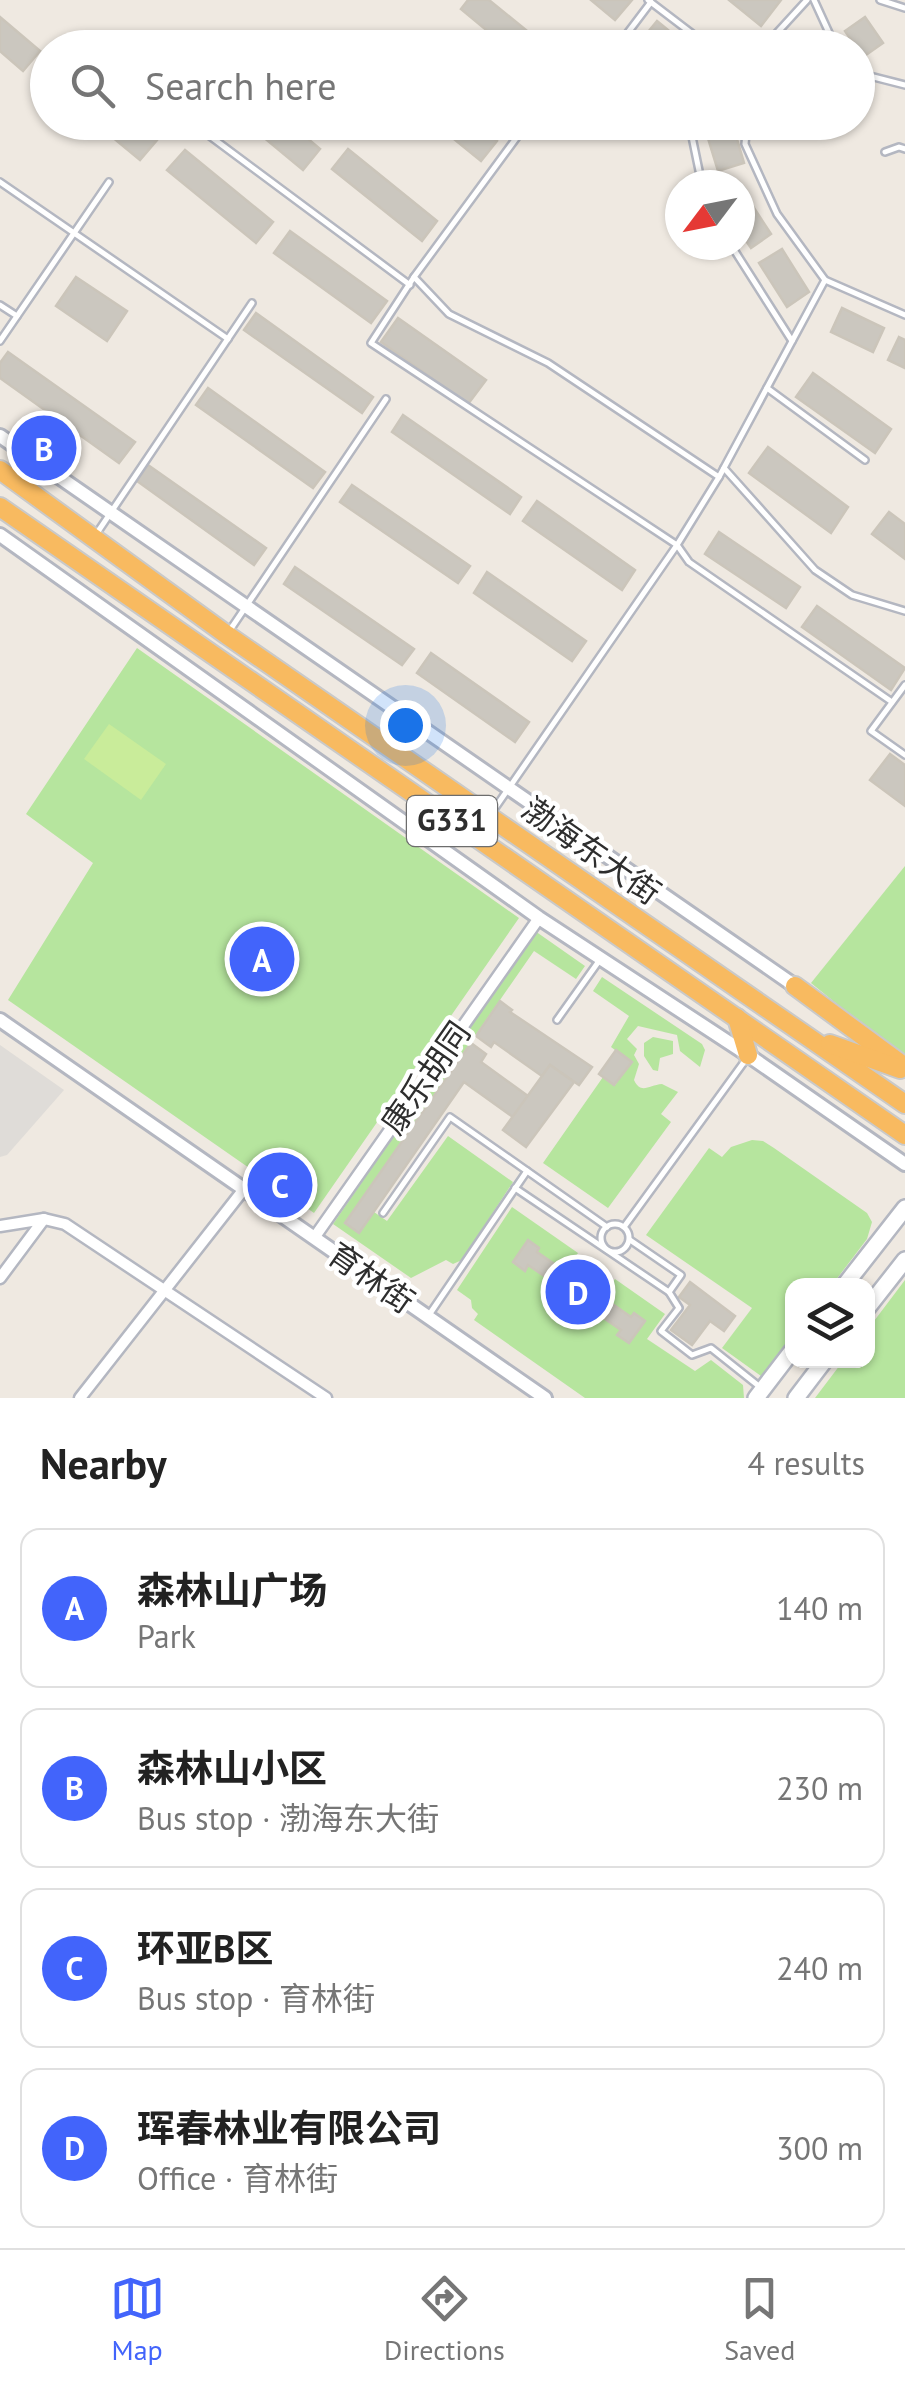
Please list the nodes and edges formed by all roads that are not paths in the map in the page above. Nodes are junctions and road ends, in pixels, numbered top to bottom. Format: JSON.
{"nodes":[{"id":1,"x":811,"y":0,"type":"edge"},
{"id":2,"x":880,"y":0,"type":"edge"},
{"id":3,"x":651,"y":1,"type":"edge"},
{"id":4,"x":905,"y":8,"type":"edge"},
{"id":5,"x":630,"y":30,"type":"edge"},
{"id":6,"x":688,"y":30,"type":"edge"},
{"id":7,"x":781,"y":30,"type":"edge"},
{"id":8,"x":827,"y":30,"type":"edge"},
{"id":9,"x":875,"y":77,"type":"edge"},
{"id":10,"x":905,"y":85,"type":"edge"},
{"id":11,"x":215,"y":140,"type":"edge"},
{"id":12,"x":515,"y":140,"type":"edge"},
{"id":13,"x":693,"y":140,"type":"edge"},
{"id":14,"x":745,"y":140,"type":"edge"},
{"id":15,"x":905,"y":148,"type":"edge"},
{"id":16,"x":885,"y":152,"type":"dead end"},
{"id":17,"x":699,"y":170,"type":"edge"},
{"id":18,"x":0,"y":182,"type":"edge"},
{"id":19,"x":110,"y":182,"type":"dead end"},
{"id":20,"x":74,"y":233,"type":"junction"},
{"id":21,"x":740,"y":260,"type":"edge"},
{"id":22,"x":414,"y":277,"type":"junction"},
{"id":23,"x":825,"y":280,"type":"junction"},
{"id":24,"x":410,"y":284,"type":"junction"},
{"id":25,"x":0,"y":304,"type":"edge"},
{"id":26,"x":252,"y":304,"type":"dead end"},
{"id":27,"x":905,"y":315,"type":"edge"},
{"id":28,"x":17,"y":316,"type":"junction"},
{"id":29,"x":228,"y":339,"type":"junction"},
{"id":30,"x":0,"y":341,"type":"edge"},
{"id":31,"x":792,"y":342,"type":"junction"},
{"id":32,"x":767,"y":388,"type":"junction"},
{"id":33,"x":386,"y":399,"type":"dead end"},
{"id":34,"x":0,"y":436,"type":"edge"},
{"id":35,"x":864,"y":460,"type":"dead end"},
{"id":36,"x":724,"y":468,"type":"junction"},
{"id":37,"x":0,"y":470,"type":"edge"},
{"id":38,"x":719,"y":477,"type":"junction"},
{"id":39,"x":0,"y":507,"type":"edge"},
{"id":40,"x":111,"y":514,"type":"junction"},
{"id":41,"x":0,"y":535,"type":"edge"},
{"id":42,"x":95,"y":537,"type":"junction"},
{"id":43,"x":677,"y":545,"type":"junction"},
{"id":44,"x":245,"y":607,"type":"junction"},
{"id":45,"x":905,"y":611,"type":"edge"},
{"id":46,"x":226,"y":635,"type":"junction"},
{"id":47,"x":905,"y":685,"type":"edge"},
{"id":48,"x":892,"y":702,"type":"junction"},
{"id":49,"x":905,"y":755,"type":"edge"},
{"id":50,"x":508,"y":790,"type":"junction"},
{"id":51,"x":490,"y":817,"type":"junction"},
{"id":52,"x":476,"y":837,"type":"junction"},
{"id":53,"x":539,"y":918,"type":"junction"},
{"id":54,"x":601,"y":958,"type":"junction"},
{"id":55,"x":795,"y":986,"type":"joint"},
{"id":56,"x":737,"y":1018,"type":"junction"},
{"id":57,"x":0,"y":1020,"type":"edge"},
{"id":58,"x":558,"y":1020,"type":"dead end"},
{"id":59,"x":803,"y":1034,"type":"junction"},
{"id":60,"x":748,"y":1055,"type":"junction"},
{"id":61,"x":905,"y":1069,"type":"edge"},
{"id":62,"x":905,"y":1104,"type":"edge"},
{"id":63,"x":905,"y":1135,"type":"edge"},
{"id":64,"x":905,"y":1164,"type":"edge"},
{"id":65,"x":527,"y":1170,"type":"junction"},
{"id":66,"x":516,"y":1188,"type":"junction"},
{"id":67,"x":244,"y":1190,"type":"junction"},
{"id":68,"x":905,"y":1208,"type":"edge"},
{"id":69,"x":384,"y":1213,"type":"dead end"},
{"id":70,"x":44,"y":1219,"type":"junction"},
{"id":71,"x":0,"y":1226,"type":"edge"},
{"id":72,"x":607,"y":1226,"type":"junction"},
{"id":73,"x":624,"y":1227,"type":"junction"},
{"id":74,"x":898,"y":1228,"type":"edge"},
{"id":75,"x":314,"y":1238,"type":"junction"},
{"id":76,"x":630,"y":1240,"type":"junction"},
{"id":77,"x":607,"y":1250,"type":"junction"},
{"id":78,"x":905,"y":1260,"type":"edge"},
{"id":79,"x":0,"y":1278,"type":"edge"},
{"id":80,"x":851,"y":1278,"type":"edge"},
{"id":81,"x":167,"y":1289,"type":"junction"},
{"id":82,"x":669,"y":1292,"type":"junction"},
{"id":83,"x":875,"y":1298,"type":"edge"},
{"id":84,"x":428,"y":1317,"type":"junction"},
{"id":85,"x":785,"y":1361,"type":"edge"},
{"id":86,"x":819,"y":1368,"type":"edge"},
{"id":87,"x":759,"y":1394,"type":"edge"},
{"id":88,"x":80,"y":1398,"type":"edge"},
{"id":89,"x":326,"y":1398,"type":"edge"},
{"id":90,"x":545,"y":1398,"type":"edge"},
{"id":91,"x":796,"y":1398,"type":"edge"}],
"edges":[{"from":1,"to":7,"type":"lane"},
{"from":1,"to":8,"type":"lane"},
{"from":2,"to":4,"type":"lane"},
{"from":3,"to":5,"type":"lane"},
{"from":3,"to":6,"type":"lane"},
{"from":9,"to":10,"type":"lane"},
{"from":11,"to":24,"type":"lane"},
{"from":12,"to":22,"type":"lane"},
{"from":13,"to":17,"type":"lane"},
{"from":14,"to":23,"type":"lane"},
{"from":15,"to":16,"type":"lane"},
{"from":18,"to":20,"type":"lane"},
{"from":19,"to":20,"type":"lane"},
{"from":20,"to":28,"type":"lane"},
{"from":20,"to":29,"type":"lane"},
{"from":21,"to":31,"type":"lane"},
{"from":22,"to":24,"type":"lane"},
{"from":22,"to":38,"type":"lane"},
{"from":23,"to":27,"type":"lane"},
{"from":23,"to":31,"type":"lane"},
{"from":24,"to":43,"type":"lane"},
{"from":25,"to":28,"type":"lane"},
{"from":26,"to":29,"type":"lane"},
{"from":28,"to":30,"type":"lane"},
{"from":29,"to":40,"type":"lane"},
{"from":31,"to":32,"type":"lane"},
{"from":32,"to":35,"type":"lane"},
{"from":32,"to":36,"type":"lane"},
{"from":33,"to":44,"type":"lane"},
{"from":34,"to":40,"type":"street","name":"渤海东大街"},
{"from":36,"to":38,"type":"lane"},
{"from":36,"to":45,"type":"lane"},
{"from":37,"to":42,"type":"highway","name":"渤海东大街","number":"G331"},
{"from":38,"to":43,"type":"lane"},
{"from":39,"to":52,"type":"highway","name":"渤海东大街","number":"G331"},
{"from":40,"to":42,"type":"lane"},
{"from":40,"to":44,"type":"street","name":"渤海东大街"},
{"from":41,"to":53,"type":"street"},
{"from":42,"to":46,"type":"highway","name":"渤海东大街","number":"G331"},
{"from":43,"to":48,"type":"lane"},
{"from":43,"to":50,"type":"lane"},
{"from":44,"to":46,"type":"lane"},
{"from":44,"to":50,"type":"street","name":"渤海东大街"},
{"from":46,"to":51,"type":"highway","name":"渤海东大街","number":"G331"},
{"from":47,"to":48,"type":"lane"},
{"from":48,"to":49,"type":"lane"},
{"from":50,"to":51,"type":"lane"},
{"from":50,"to":55,"type":"street","name":"渤海东大街"},
{"from":51,"to":52,"type":"lane"},
{"from":51,"to":59,"type":"highway","name":"渤海东大街","number":"G331"},
{"from":52,"to":56,"type":"highway","name":"渤海东大街","number":"G331"},
{"from":53,"to":54,"type":"street"},
{"from":53,"to":75,"type":"street","name":"康乐胡同"},
{"from":54,"to":58,"type":"lane"},
{"from":54,"to":60,"type":"street"},
{"from":55,"to":61,"type":"highway"},
{"from":56,"to":60,"type":"highway"},
{"from":56,"to":63,"type":"highway","name":"渤海东大街","number":"G331"},
{"from":57,"to":67,"type":"street","name":"育林街"},
{"from":59,"to":61,"type":"highway"},
{"from":59,"to":62,"type":"highway","name":"渤海东大街","number":"G331"},
{"from":60,"to":64,"type":"street"},
{"from":60,"to":73,"type":"lane"},
{"from":65,"to":66,"type":"lane"},
{"from":65,"to":69,"type":"lane"},
{"from":65,"to":72,"type":"lane"},
{"from":66,"to":77,"type":"lane"},
{"from":66,"to":84,"type":"lane"},
{"from":67,"to":75,"type":"street","name":"育林街"},
{"from":67,"to":81,"type":"street"},
{"from":68,"to":74,"type":"main road"},
{"from":70,"to":71,"type":"street"},
{"from":70,"to":79,"type":"street"},
{"from":70,"to":81,"type":"street"},
{"from":72,"to":73,"type":"lane"},
{"from":72,"to":77,"type":"lane"},
{"from":73,"to":76,"type":"lane"},
{"from":74,"to":80,"type":"main road"},
{"from":75,"to":84,"type":"street","name":"育林街"},
{"from":76,"to":77,"type":"lane"},
{"from":76,"to":82,"type":"lane"},
{"from":77,"to":82,"type":"lane"},
{"from":78,"to":83,"type":"main road"},
{"from":81,"to":88,"type":"street"},
{"from":81,"to":89,"type":"street"},
{"from":82,"to":87,"type":"lane"},
{"from":84,"to":90,"type":"street","name":"育林街"},
{"from":85,"to":87,"type":"main road"},
{"from":86,"to":91,"type":"main road"}]}
